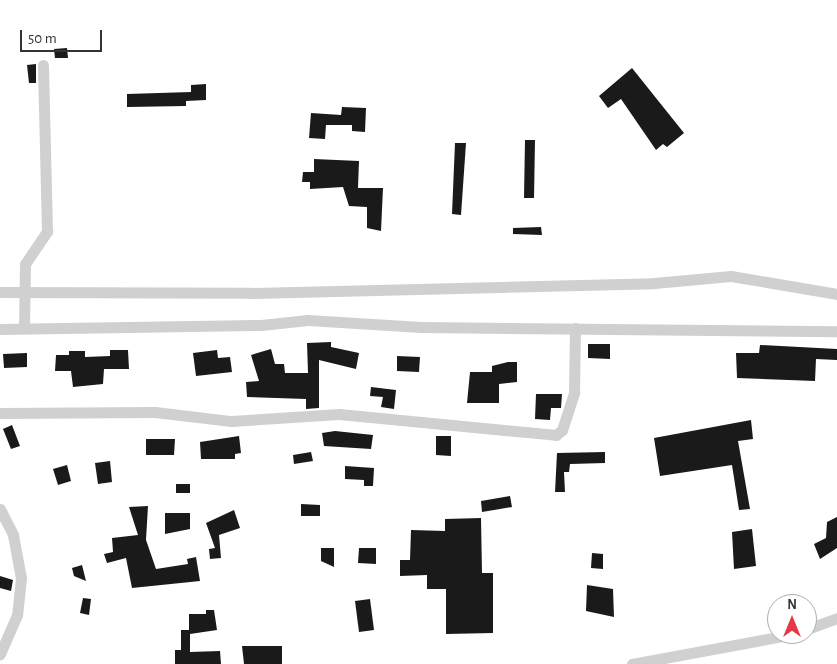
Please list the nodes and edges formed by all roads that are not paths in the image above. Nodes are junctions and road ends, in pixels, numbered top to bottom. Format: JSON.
{"nodes":[{"id":1,"x":43,"y":65,"type":"dead end"},
{"id":2,"x":0,"y":292,"type":"edge"},
{"id":3,"x":24,"y":292,"type":"junction"},
{"id":4,"x":837,"y":294,"type":"edge"},
{"id":5,"x":0,"y":328,"type":"edge"},
{"id":6,"x":24,"y":328,"type":"junction"},
{"id":7,"x":575,"y":328,"type":"junction"},
{"id":8,"x":837,"y":331,"type":"edge"},
{"id":9,"x":0,"y":413,"type":"edge"},
{"id":10,"x":0,"y":509,"type":"edge"},
{"id":11,"x":837,"y":618,"type":"edge"},
{"id":12,"x":817,"y":625,"type":"edge"},
{"id":13,"x":767,"y":639,"type":"edge"},
{"id":14,"x":0,"y":654,"type":"edge"},
{"id":15,"x":632,"y":664,"type":"edge"}],
"edges":[{"from":1,"to":3,"type":"street"},
{"from":2,"to":3,"type":"street"},
{"from":3,"to":4,"type":"street"},
{"from":3,"to":6,"type":"street"},
{"from":5,"to":6,"type":"street"},
{"from":6,"to":7,"type":"street"},
{"from":7,"to":8,"type":"street"},
{"from":7,"to":9,"type":"street"},
{"from":10,"to":14,"type":"street"},
{"from":11,"to":12,"type":"street"},
{"from":13,"to":15,"type":"street"}]}
